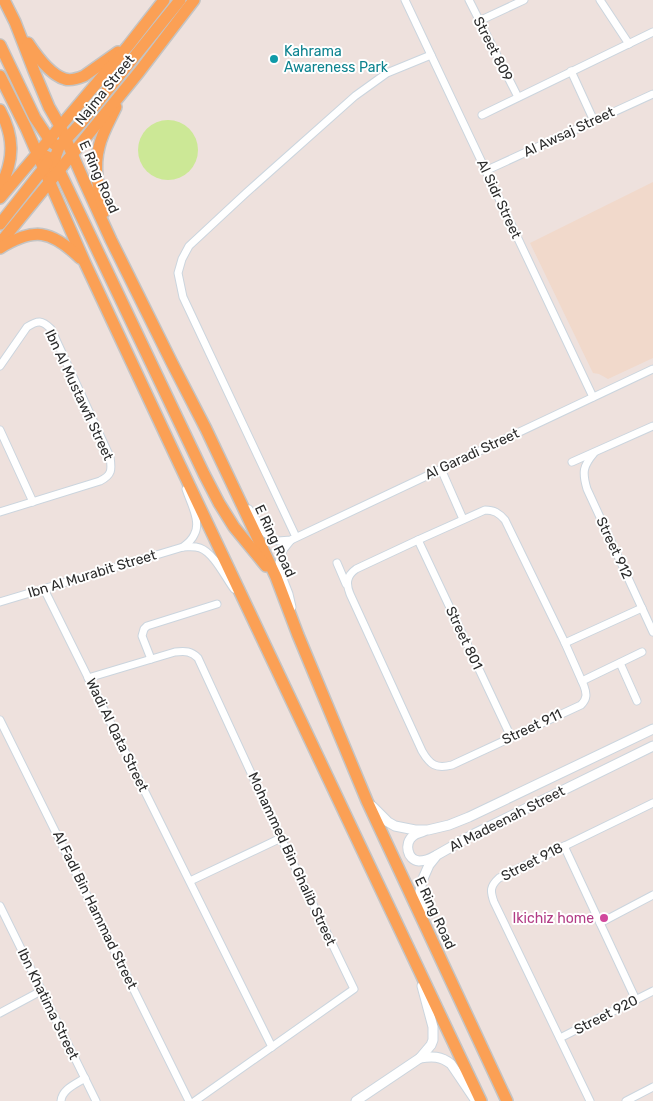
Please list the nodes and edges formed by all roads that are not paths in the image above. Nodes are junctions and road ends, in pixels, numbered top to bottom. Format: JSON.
{"nodes":[{"id":1,"x":4,"y":0,"type":"edge"},
{"id":2,"x":164,"y":0,"type":"edge"},
{"id":3,"x":180,"y":0,"type":"edge"},
{"id":4,"x":194,"y":0,"type":"edge"},
{"id":5,"x":405,"y":0,"type":"edge"},
{"id":6,"x":468,"y":0,"type":"edge"},
{"id":7,"x":524,"y":0,"type":"edge"},
{"id":8,"x":600,"y":0,"type":"edge"},
{"id":9,"x":479,"y":21,"type":"junction"},
{"id":10,"x":15,"y":22,"type":"junction"},
{"id":11,"x":653,"y":32,"type":"edge"},
{"id":12,"x":629,"y":44,"type":"junction"},
{"id":13,"x":0,"y":45,"type":"edge"},
{"id":14,"x":128,"y":46,"type":"junction"},
{"id":15,"x":431,"y":55,"type":"junction"},
{"id":16,"x":571,"y":71,"type":"junction"},
{"id":17,"x":0,"y":76,"type":"edge"},
{"id":18,"x":122,"y":92,"type":"junction"},
{"id":19,"x":653,"y":94,"type":"edge"},
{"id":20,"x":518,"y":97,"type":"junction"},
{"id":21,"x":0,"y":110,"type":"edge"},
{"id":22,"x":482,"y":115,"type":"dead end"},
{"id":23,"x":594,"y":121,"type":"junction"},
{"id":24,"x":60,"y":126,"type":"junction"},
{"id":25,"x":57,"y":143,"type":"junction"},
{"id":26,"x":38,"y":153,"type":"junction"},
{"id":27,"x":72,"y":153,"type":"junction"},
{"id":28,"x":55,"y":163,"type":"junction"},
{"id":29,"x":44,"y":168,"type":"junction"},
{"id":30,"x":485,"y":171,"type":"junction"},
{"id":31,"x":50,"y":182,"type":"junction"},
{"id":32,"x":0,"y":187,"type":"edge"},
{"id":33,"x":0,"y":198,"type":"edge"},
{"id":34,"x":0,"y":224,"type":"edge"},
{"id":35,"x":112,"y":240,"type":"junction"},
{"id":36,"x":0,"y":243,"type":"edge"},
{"id":37,"x":0,"y":248,"type":"edge"},
{"id":38,"x":85,"y":264,"type":"junction"},
{"id":39,"x":0,"y":366,"type":"edge"},
{"id":40,"x":653,"y":369,"type":"edge"},
{"id":41,"x":593,"y":397,"type":"junction"},
{"id":42,"x":652,"y":429,"type":"edge"},
{"id":43,"x":0,"y":430,"type":"edge"},
{"id":44,"x":594,"y":452,"type":"junction"},
{"id":45,"x":176,"y":457,"type":"junction"},
{"id":46,"x":572,"y":462,"type":"dead end"},
{"id":47,"x":441,"y":469,"type":"junction"},
{"id":48,"x":228,"y":475,"type":"junction"},
{"id":49,"x":33,"y":502,"type":"junction"},
{"id":50,"x":0,"y":512,"type":"edge"},
{"id":51,"x":463,"y":519,"type":"junction"},
{"id":52,"x":294,"y":538,"type":"junction"},
{"id":53,"x":418,"y":540,"type":"junction"},
{"id":54,"x":183,"y":547,"type":"junction"},
{"id":55,"x":337,"y":563,"type":"dead end"},
{"id":56,"x":276,"y":577,"type":"junction"},
{"id":57,"x":348,"y":587,"type":"junction"},
{"id":58,"x":44,"y":589,"type":"junction"},
{"id":59,"x":0,"y":602,"type":"edge"},
{"id":60,"x":217,"y":604,"type":"dead end"},
{"id":61,"x":642,"y":608,"type":"junction"},
{"id":62,"x":250,"y":614,"type":"junction"},
{"id":63,"x":653,"y":632,"type":"edge"},
{"id":64,"x":298,"y":635,"type":"junction"},
{"id":65,"x":565,"y":643,"type":"junction"},
{"id":66,"x":642,"y":652,"type":"dead end"},
{"id":67,"x":151,"y":659,"type":"junction"},
{"id":68,"x":620,"y":663,"type":"junction"},
{"id":69,"x":88,"y":678,"type":"junction"},
{"id":70,"x":582,"y":681,"type":"junction"},
{"id":71,"x":637,"y":701,"type":"dead end"},
{"id":72,"x":0,"y":720,"type":"edge"},
{"id":73,"x":653,"y":729,"type":"edge"},
{"id":74,"x":511,"y":737,"type":"junction"},
{"id":75,"x":653,"y":746,"type":"edge"},
{"id":76,"x":367,"y":801,"type":"junction"},
{"id":77,"x":653,"y":803,"type":"edge"},
{"id":78,"x":428,"y":830,"type":"junction"},
{"id":79,"x":281,"y":838,"type":"junction"},
{"id":80,"x":564,"y":846,"type":"junction"},
{"id":81,"x":437,"y":855,"type":"junction"},
{"id":82,"x":190,"y":881,"type":"junction"},
{"id":83,"x":653,"y":895,"type":"edge"},
{"id":84,"x":0,"y":906,"type":"edge"},
{"id":85,"x":600,"y":923,"type":"junction"},
{"id":86,"x":428,"y":934,"type":"junction"},
{"id":87,"x":417,"y":967,"type":"junction"},
{"id":88,"x":41,"y":991,"type":"junction"},
{"id":89,"x":653,"y":991,"type":"edge"},
{"id":90,"x":636,"y":1000,"type":"junction"},
{"id":91,"x":0,"y":1013,"type":"edge"},
{"id":92,"x":560,"y":1038,"type":"junction"},
{"id":93,"x":272,"y":1047,"type":"junction"},
{"id":94,"x":420,"y":1058,"type":"junction"},
{"id":95,"x":85,"y":1078,"type":"junction"},
{"id":96,"x":653,"y":1087,"type":"edge"},
{"id":97,"x":61,"y":1101,"type":"edge"},
{"id":98,"x":96,"y":1101,"type":"edge"},
{"id":99,"x":189,"y":1101,"type":"edge"},
{"id":100,"x":195,"y":1101,"type":"edge"},
{"id":101,"x":356,"y":1101,"type":"edge"},
{"id":102,"x":476,"y":1101,"type":"edge"},
{"id":103,"x":481,"y":1101,"type":"edge"},
{"id":104,"x":507,"y":1101,"type":"edge"},
{"id":105,"x":590,"y":1101,"type":"edge"},
{"id":106,"x":626,"y":1101,"type":"edge"}],
"edges":[{"from":1,"to":10,"type":"main road"},
{"from":2,"to":14,"type":"main road","name":"Najma Street"},
{"from":3,"to":25,"type":"main road"},
{"from":4,"to":18,"type":"main road","name":"Najma Street"},
{"from":5,"to":15,"type":"street","name":"Al Sidr Street"},
{"from":6,"to":9,"type":"street","name":"Street 809"},
{"from":7,"to":9,"type":"street"},
{"from":8,"to":12,"type":"street"},
{"from":9,"to":20,"type":"street","name":"Street 809"},
{"from":10,"to":14,"type":"main road"},
{"from":10,"to":24,"type":"main road"},
{"from":11,"to":12,"type":"street"},
{"from":12,"to":16,"type":"street"},
{"from":13,"to":25,"type":"main road","name":"E Ring Road"},
{"from":14,"to":24,"type":"main road","name":"Najma Street"},
{"from":15,"to":30,"type":"street","name":"Al Sidr Street"},
{"from":15,"to":52,"type":"street"},
{"from":16,"to":20,"type":"street"},
{"from":16,"to":23,"type":"street"},
{"from":17,"to":26,"type":"main road"},
{"from":18,"to":27,"type":"main road","name":"Najma Street"},
{"from":18,"to":35,"type":"main road"},
{"from":19,"to":23,"type":"street","name":"Al Awsaj Street"},
{"from":20,"to":22,"type":"street"},
{"from":21,"to":32,"type":"main road"},
{"from":23,"to":30,"type":"street","name":"Al Awsaj Street"},
{"from":24,"to":25,"type":"main road"},
{"from":25,"to":26,"type":"main road"},
{"from":25,"to":27,"type":"main road","name":"E Ring Road"},
{"from":25,"to":28,"type":"main road"},
{"from":26,"to":28,"type":"main road"},
{"from":26,"to":29,"type":"main road"},
{"from":26,"to":33,"type":"main road"},
{"from":27,"to":28,"type":"main road","name":"Najma Street"},
{"from":27,"to":35,"type":"main road","name":"E Ring Road"},
{"from":28,"to":29,"type":"main road"},
{"from":28,"to":31,"type":"main road","name":"Najma Street"},
{"from":28,"to":56,"type":"main road"},
{"from":29,"to":31,"type":"main road"},
{"from":29,"to":34,"type":"main road"},
{"from":30,"to":41,"type":"street","name":"Al Sidr Street"},
{"from":31,"to":36,"type":"main road","name":"Najma Street"},
{"from":31,"to":38,"type":"main road"},
{"from":35,"to":48,"type":"main road","name":"E Ring Road"},
{"from":37,"to":38,"type":"main road"},
{"from":38,"to":45,"type":"main road"},
{"from":39,"to":49,"type":"street","name":"Ibn Al Mustawfi Street"},
{"from":40,"to":41,"type":"street","name":"Al Garadi Street"},
{"from":41,"to":47,"type":"street","name":"Al Garadi Street"},
{"from":42,"to":44,"type":"street"},
{"from":43,"to":49,"type":"street"},
{"from":44,"to":46,"type":"street"},
{"from":44,"to":61,"type":"street","name":"Street 912"},
{"from":45,"to":54,"type":"street"},
{"from":45,"to":62,"type":"main road"},
{"from":47,"to":51,"type":"street"},
{"from":47,"to":52,"type":"street","name":"Al Garadi Street"},
{"from":48,"to":52,"type":"street"},
{"from":48,"to":56,"type":"main road","name":"E Ring Road"},
{"from":49,"to":50,"type":"street"},
{"from":51,"to":53,"type":"street","name":"Street 911"},
{"from":51,"to":65,"type":"street","name":"Street 911"},
{"from":52,"to":64,"type":"street"},
{"from":53,"to":57,"type":"street","name":"Street 911"},
{"from":53,"to":74,"type":"street","name":"Street 801"},
{"from":54,"to":58,"type":"street","name":"Ibn Al Murabit Street"},
{"from":54,"to":62,"type":"street","name":"Ibn Al Murabit Street"},
{"from":55,"to":57,"type":"street","name":"Street 911"},
{"from":56,"to":64,"type":"main road","name":"E Ring Road"},
{"from":57,"to":74,"type":"street","name":"Street 911"},
{"from":58,"to":59,"type":"street","name":"Ibn Al Murabit Street"},
{"from":58,"to":69,"type":"street","name":"Wadi Al Qata Street"},
{"from":60,"to":67,"type":"street"},
{"from":61,"to":63,"type":"street","name":"Street 912"},
{"from":61,"to":65,"type":"street"},
{"from":62,"to":87,"type":"main road"},
{"from":64,"to":76,"type":"main road","name":"E Ring Road"},
{"from":65,"to":70,"type":"street","name":"Street 911"},
{"from":66,"to":68,"type":"street"},
{"from":67,"to":69,"type":"street","name":"Mohammed Bin Ghalib Street"},
{"from":67,"to":79,"type":"street","name":"Mohammed Bin Ghalib Street"},
{"from":68,"to":70,"type":"street"},
{"from":68,"to":71,"type":"street"},
{"from":69,"to":82,"type":"street","name":"Wadi Al Qata Street"},
{"from":70,"to":74,"type":"street","name":"Street 911"},
{"from":72,"to":99,"type":"street","name":"Al Fadl Bin Hammad Street"},
{"from":73,"to":78,"type":"street","name":"Al Madeenah Street"},
{"from":75,"to":81,"type":"street","name":"Al Madeenah Street"},
{"from":76,"to":78,"type":"street","name":"Al Madeenah Street"},
{"from":76,"to":86,"type":"main road","name":"E Ring Road"},
{"from":77,"to":80,"type":"street","name":"Street 918"},
{"from":78,"to":81,"type":"street"},
{"from":79,"to":82,"type":"street"},
{"from":79,"to":93,"type":"street","name":"Mohammed Bin Ghalib Street"},
{"from":80,"to":85,"type":"street"},
{"from":80,"to":92,"type":"street","name":"Street 918"},
{"from":81,"to":86,"type":"street","name":"Al Madeenah Street"},
{"from":82,"to":93,"type":"street","name":"Wadi Al Qata Street"},
{"from":83,"to":85,"type":"street"},
{"from":84,"to":88,"type":"street","name":"Ibn Khatima Street"},
{"from":85,"to":90,"type":"street"},
{"from":86,"to":104,"type":"main road","name":"E Ring Road"},
{"from":87,"to":94,"type":"street"},
{"from":87,"to":103,"type":"main road"},
{"from":88,"to":91,"type":"street"},
{"from":88,"to":95,"type":"street","name":"Ibn Khatima Street"},
{"from":89,"to":90,"type":"street","name":"Street 920"},
{"from":90,"to":92,"type":"street","name":"Street 920"},
{"from":92,"to":105,"type":"street","name":"Street 918"},
{"from":93,"to":100,"type":"street","name":"Mohammed Bin Ghalib Street"},
{"from":94,"to":101,"type":"street"},
{"from":94,"to":102,"type":"street"},
{"from":95,"to":97,"type":"street"},
{"from":95,"to":98,"type":"street","name":"Ibn Khatima Street"},
{"from":96,"to":106,"type":"street"}]}
